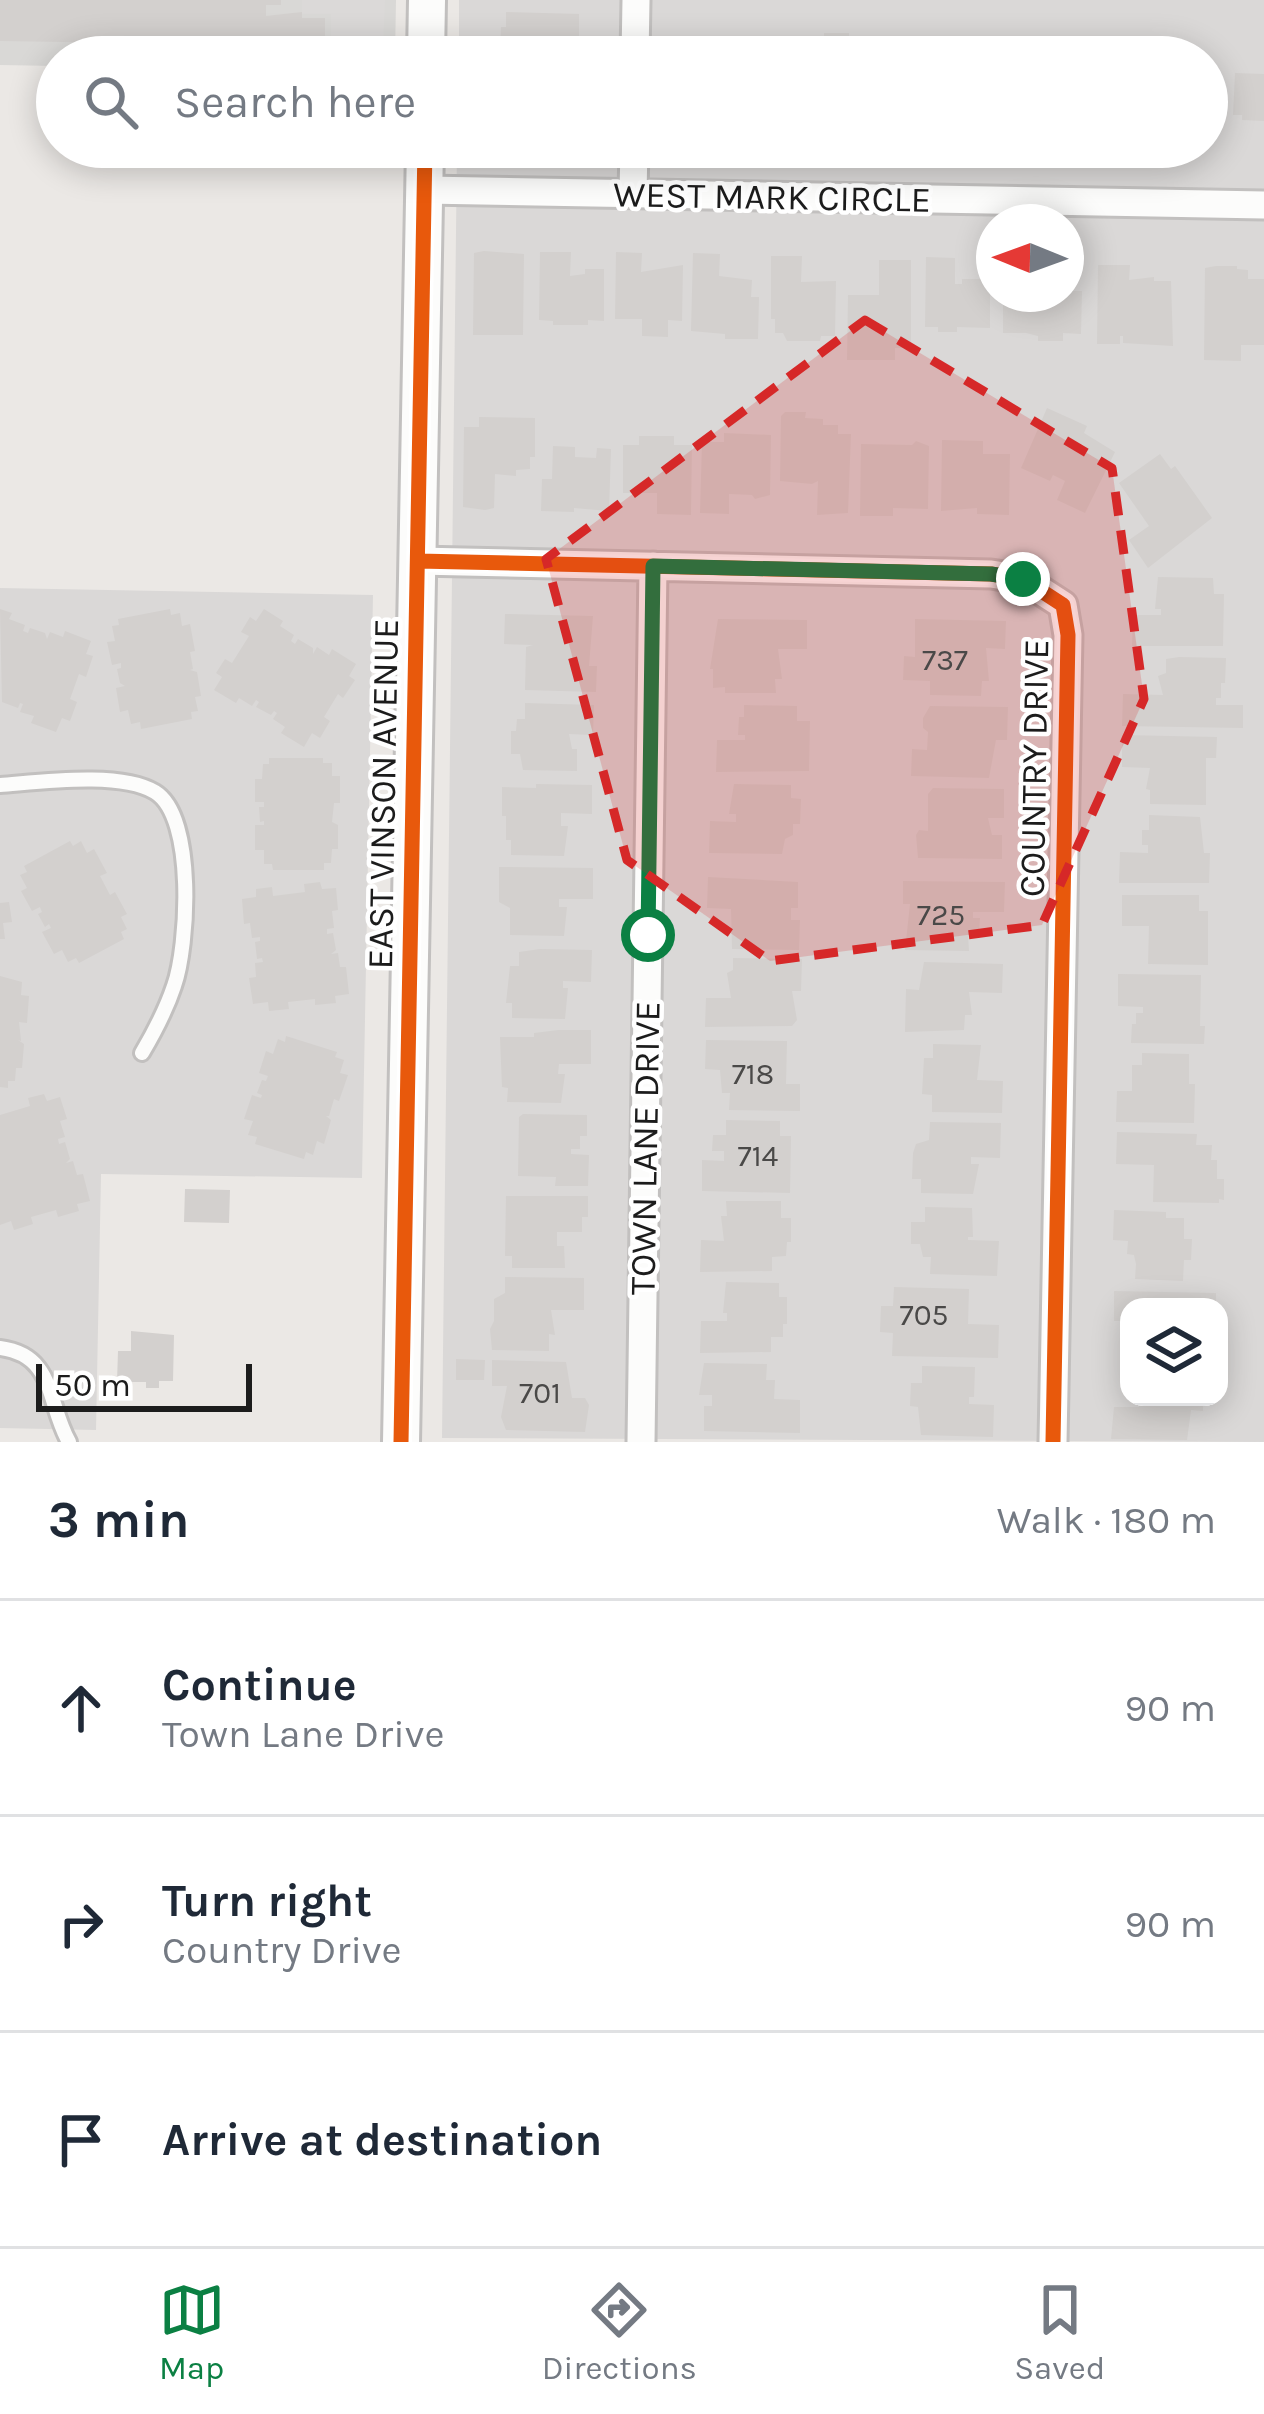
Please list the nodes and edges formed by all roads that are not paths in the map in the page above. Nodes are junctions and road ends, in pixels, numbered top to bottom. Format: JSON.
{"nodes":[{"id":1,"x":427,"y":0,"type":"edge"},
{"id":2,"x":636,"y":0,"type":"edge"},
{"id":3,"x":426,"y":36,"type":"edge"},
{"id":4,"x":635,"y":36,"type":"edge"},
{"id":5,"x":425,"y":168,"type":"edge"},
{"id":6,"x":634,"y":168,"type":"edge"},
{"id":7,"x":424,"y":190,"type":"junction"},
{"id":8,"x":633,"y":194,"type":"junction"},
{"id":9,"x":1264,"y":205,"type":"edge"},
{"id":10,"x":418,"y":561,"type":"junction"},
{"id":11,"x":653,"y":566,"type":"junction"},
{"id":12,"x":0,"y":785,"type":"edge"},
{"id":13,"x":142,"y":1053,"type":"dead end"},
{"id":14,"x":0,"y":1348,"type":"edge"},
{"id":15,"x":69,"y":1442,"type":"edge"},
{"id":16,"x":401,"y":1442,"type":"edge"},
{"id":17,"x":641,"y":1442,"type":"edge"},
{"id":18,"x":1053,"y":1442,"type":"edge"}],
"edges":[{"from":1,"to":3,"type":"street"},
{"from":2,"to":4,"type":"street"},
{"from":5,"to":7,"type":"street","name":"EAST VINSON AVENUE"},
{"from":6,"to":8,"type":"street"},
{"from":7,"to":8,"type":"street","name":"WEST MARK CIRCLE"},
{"from":7,"to":10,"type":"street","name":"EAST VINSON AVENUE"},
{"from":8,"to":9,"type":"street","name":"WEST MARK CIRCLE"},
{"from":10,"to":11,"type":"street","name":"COUNTRY DRIVE"},
{"from":10,"to":16,"type":"street","name":"EAST VINSON AVENUE"},
{"from":11,"to":17,"type":"street","name":"TOWN LANE DRIVE"},
{"from":11,"to":18,"type":"street","name":"COUNTRY DRIVE"},
{"from":12,"to":13,"type":"lane"},
{"from":14,"to":15,"type":"lane"}]}
